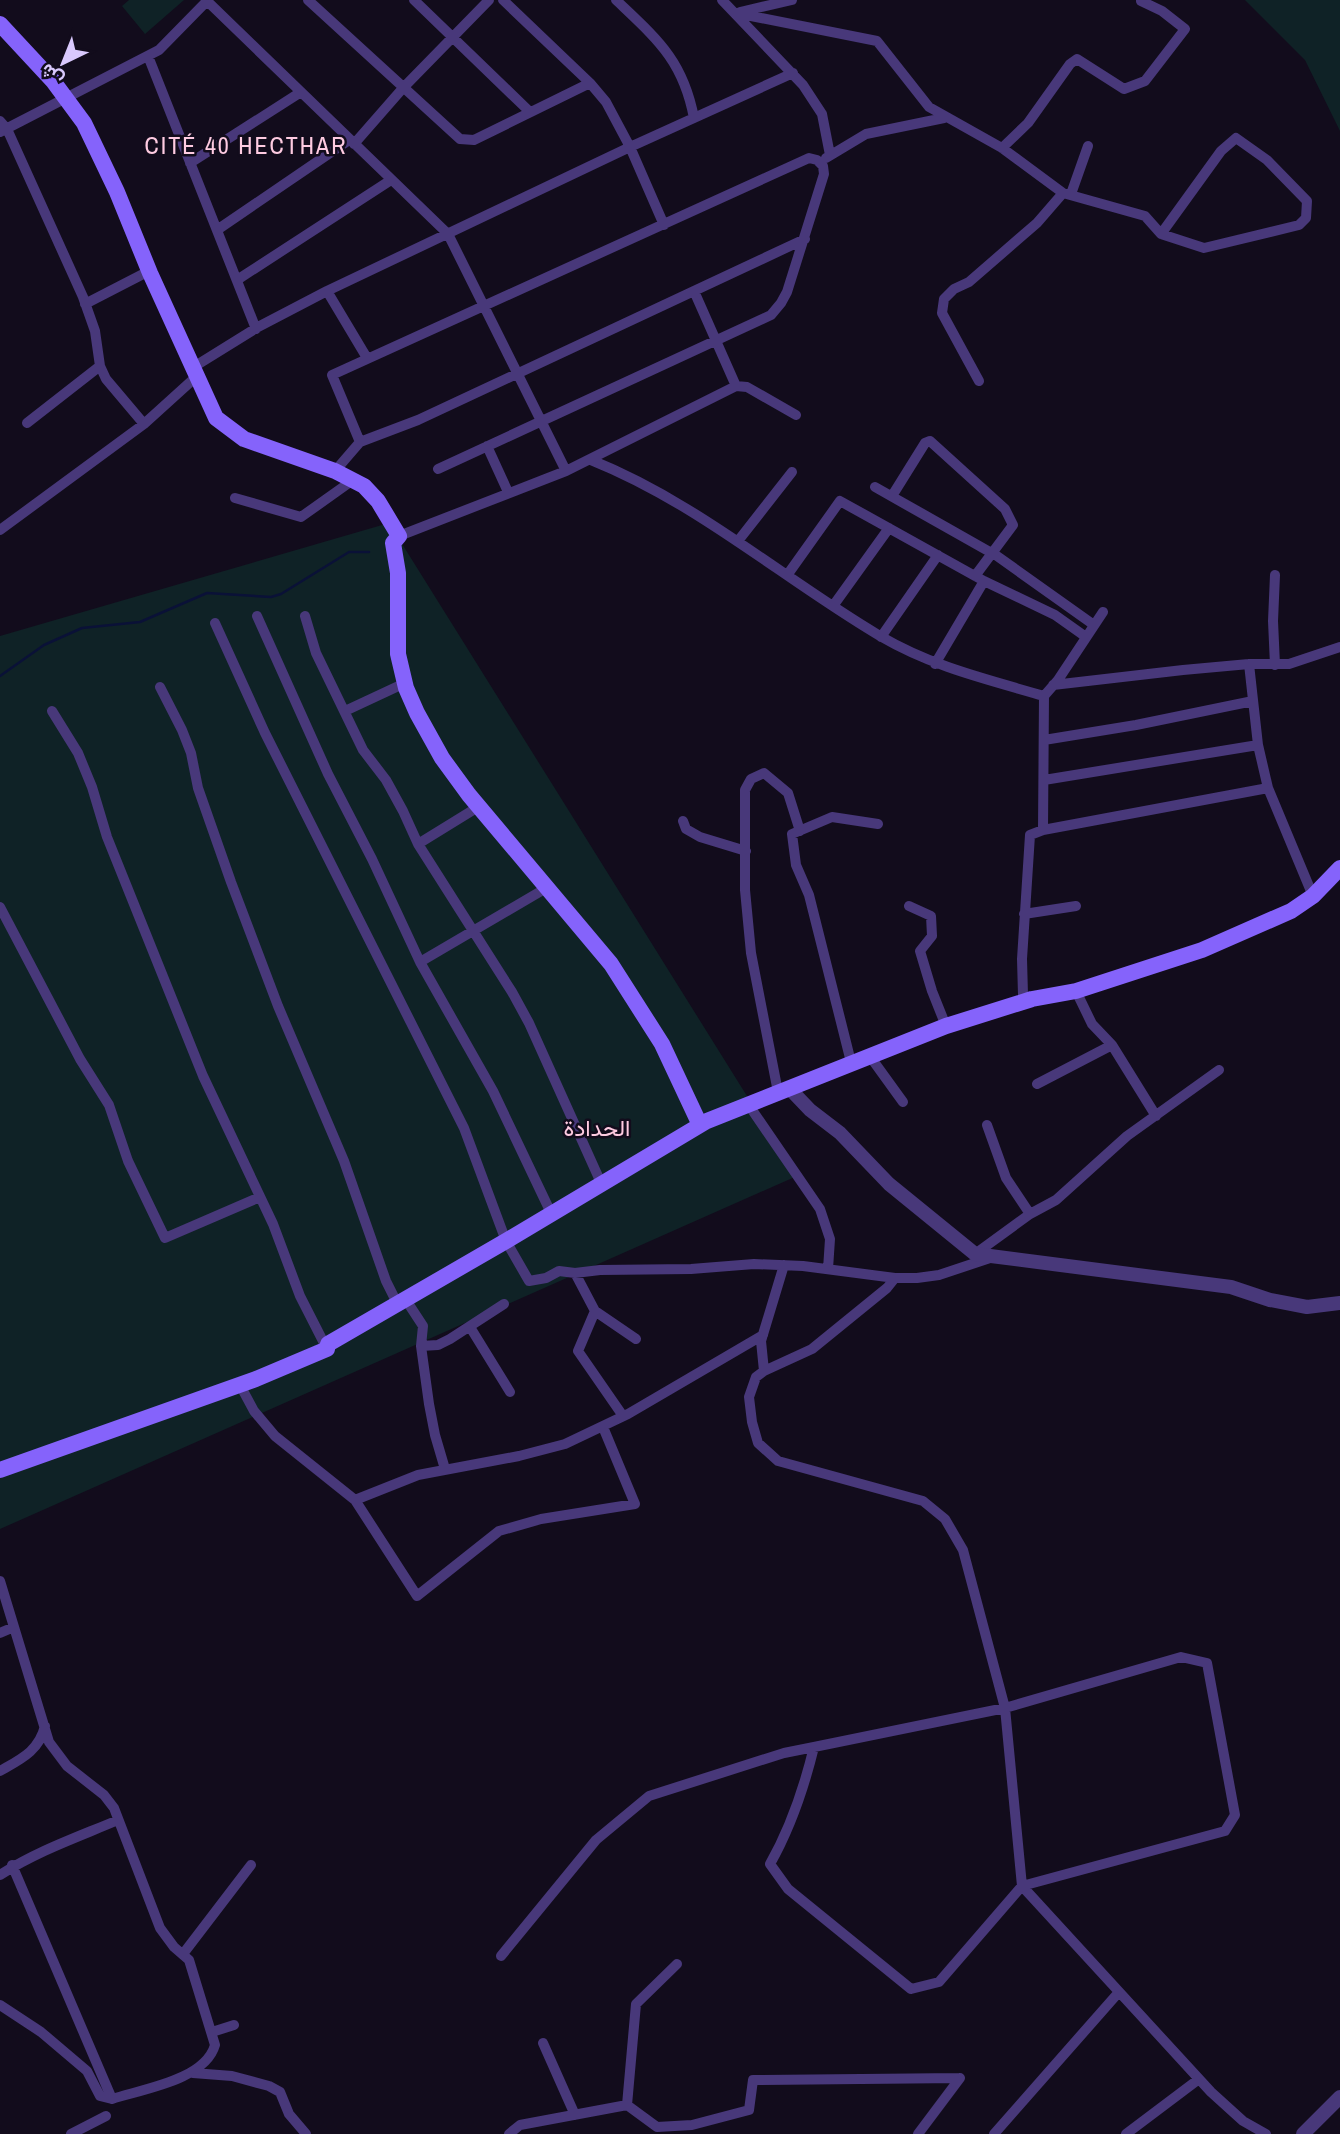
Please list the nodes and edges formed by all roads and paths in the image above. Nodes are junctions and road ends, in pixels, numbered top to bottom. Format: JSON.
{"nodes":[{"id":1,"x":414,"y":0,"type":"edge"},
{"id":2,"x":489,"y":0,"type":"edge"},
{"id":3,"x":503,"y":0,"type":"edge"},
{"id":4,"x":616,"y":0,"type":"edge"},
{"id":5,"x":722,"y":0,"type":"edge"},
{"id":6,"x":792,"y":0,"type":"edge"},
{"id":7,"x":205,"y":1,"type":"edge"},
{"id":8,"x":312,"y":1,"type":"edge"},
{"id":9,"x":1141,"y":1,"type":"edge"},
{"id":10,"x":772,"y":2,"type":"edge"},
{"id":11,"x":736,"y":13,"type":"junction"},
{"id":12,"x":0,"y":24,"type":"edge"},
{"id":13,"x":453,"y":37,"type":"junction"},
{"id":14,"x":148,"y":56,"type":"junction"},
{"id":15,"x":793,"y":74,"type":"junction"},
{"id":16,"x":590,"y":83,"type":"junction"},
{"id":17,"x":403,"y":88,"type":"junction"},
{"id":18,"x":301,"y":92,"type":"junction"},
{"id":19,"x":67,"y":98,"type":"junction"},
{"id":20,"x":530,"y":112,"type":"junction"},
{"id":21,"x":694,"y":118,"type":"junction"},
{"id":22,"x":944,"y":118,"type":"junction"},
{"id":23,"x":2,"y":127,"type":"edge"},
{"id":24,"x":352,"y":142,"type":"junction"},
{"id":25,"x":1088,"y":146,"type":"dead end"},
{"id":26,"x":630,"y":147,"type":"junction"},
{"id":27,"x":1002,"y":148,"type":"junction"},
{"id":28,"x":830,"y":155,"type":"junction"},
{"id":29,"x":819,"y":162,"type":"junction"},
{"id":30,"x":190,"y":163,"type":"junction"},
{"id":31,"x":391,"y":180,"type":"junction"},
{"id":32,"x":1067,"y":194,"type":"junction"},
{"id":33,"x":664,"y":225,"type":"junction"},
{"id":34,"x":217,"y":230,"type":"junction"},
{"id":35,"x":447,"y":234,"type":"junction"},
{"id":36,"x":1161,"y":234,"type":"junction"},
{"id":37,"x":805,"y":239,"type":"junction"},
{"id":38,"x":149,"y":271,"type":"junction"},
{"id":39,"x":236,"y":280,"type":"junction"},
{"id":40,"x":327,"y":291,"type":"junction"},
{"id":41,"x":694,"y":291,"type":"junction"},
{"id":42,"x":85,"y":304,"type":"junction"},
{"id":43,"x":483,"y":308,"type":"junction"},
{"id":44,"x":256,"y":329,"type":"junction"},
{"id":45,"x":716,"y":341,"type":"junction"},
{"id":46,"x":367,"y":358,"type":"junction"},
{"id":47,"x":100,"y":366,"type":"junction"},
{"id":48,"x":194,"y":372,"type":"junction"},
{"id":49,"x":516,"y":374,"type":"junction"},
{"id":50,"x":979,"y":381,"type":"dead end"},
{"id":51,"x":736,"y":386,"type":"junction"},
{"id":52,"x":796,"y":415,"type":"dead end"},
{"id":53,"x":541,"y":421,"type":"junction"},
{"id":54,"x":27,"y":423,"type":"dead end"},
{"id":55,"x":144,"y":424,"type":"junction"},
{"id":56,"x":360,"y":442,"type":"junction"},
{"id":57,"x":487,"y":446,"type":"junction"},
{"id":58,"x":591,"y":460,"type":"junction"},
{"id":59,"x":438,"y":469,"type":"dead end"},
{"id":60,"x":335,"y":471,"type":"junction"},
{"id":61,"x":566,"y":471,"type":"junction"},
{"id":62,"x":792,"y":472,"type":"dead end"},
{"id":63,"x":353,"y":480,"type":"junction"},
{"id":64,"x":875,"y":487,"type":"dead end"},
{"id":65,"x":508,"y":492,"type":"junction"},
{"id":66,"x":892,"y":496,"type":"junction"},
{"id":67,"x":235,"y":498,"type":"dead end"},
{"id":68,"x":889,"y":528,"type":"junction"},
{"id":69,"x":0,"y":530,"type":"edge"},
{"id":70,"x":399,"y":536,"type":"junction"},
{"id":71,"x":738,"y":541,"type":"junction"},
{"id":72,"x":993,"y":554,"type":"junction"},
{"id":73,"x":938,"y":555,"type":"junction"},
{"id":74,"x":788,"y":574,"type":"junction"},
{"id":75,"x":1275,"y":575,"type":"dead end"},
{"id":76,"x":980,"y":579,"type":"junction"},
{"id":77,"x":833,"y":606,"type":"junction"},
{"id":78,"x":1103,"y":612,"type":"dead end"},
{"id":79,"x":257,"y":616,"type":"dead end"},
{"id":80,"x":305,"y":616,"type":"dead end"},
{"id":81,"x":215,"y":623,"type":"dead end"},
{"id":82,"x":1094,"y":625,"type":"junction"},
{"id":83,"x":881,"y":637,"type":"junction"},
{"id":84,"x":1086,"y":637,"type":"junction"},
{"id":85,"x":1340,"y":647,"type":"edge"},
{"id":86,"x":935,"y":664,"type":"junction"},
{"id":87,"x":1249,"y":664,"type":"junction"},
{"id":88,"x":1275,"y":665,"type":"junction"},
{"id":89,"x":405,"y":683,"type":"junction"},
{"id":90,"x":1053,"y":685,"type":"junction"},
{"id":91,"x":160,"y":687,"type":"dead end"},
{"id":92,"x":1044,"y":696,"type":"junction"},
{"id":93,"x":1253,"y":701,"type":"junction"},
{"id":94,"x":52,"y":711,"type":"dead end"},
{"id":95,"x":345,"y":711,"type":"junction"},
{"id":96,"x":1044,"y":740,"type":"junction"},
{"id":97,"x":1258,"y":745,"type":"junction"},
{"id":98,"x":1044,"y":780,"type":"junction"},
{"id":99,"x":1268,"y":788,"type":"junction"},
{"id":100,"x":478,"y":807,"type":"junction"},
{"id":101,"x":683,"y":821,"type":"dead end"},
{"id":102,"x":878,"y":824,"type":"dead end"},
{"id":103,"x":1043,"y":830,"type":"junction"},
{"id":104,"x":800,"y":831,"type":"junction"},
{"id":105,"x":418,"y":844,"type":"junction"},
{"id":106,"x":746,"y":851,"type":"junction"},
{"id":107,"x":1340,"y":867,"type":"edge"},
{"id":108,"x":548,"y":887,"type":"junction"},
{"id":109,"x":1313,"y":896,"type":"junction"},
{"id":110,"x":909,"y":906,"type":"dead end"},
{"id":111,"x":1076,"y":906,"type":"dead end"},
{"id":112,"x":0,"y":907,"type":"edge"},
{"id":113,"x":1024,"y":914,"type":"junction"},
{"id":114,"x":475,"y":932,"type":"junction"},
{"id":115,"x":420,"y":962,"type":"junction"},
{"id":116,"x":1076,"y":991,"type":"junction"},
{"id":117,"x":1032,"y":999,"type":"junction"},
{"id":118,"x":946,"y":1026,"type":"junction"},
{"id":119,"x":1112,"y":1045,"type":"junction"},
{"id":120,"x":869,"y":1055,"type":"junction"},
{"id":121,"x":851,"y":1062,"type":"junction"},
{"id":122,"x":1219,"y":1070,"type":"dead end"},
{"id":123,"x":1037,"y":1084,"type":"dead end"},
{"id":124,"x":784,"y":1090,"type":"junction"},
{"id":125,"x":903,"y":1102,"type":"dead end"},
{"id":126,"x":748,"y":1104,"type":"junction"},
{"id":127,"x":1156,"y":1116,"type":"junction"},
{"id":128,"x":700,"y":1125,"type":"junction"},
{"id":129,"x":987,"y":1125,"type":"dead end"},
{"id":130,"x":602,"y":1185,"type":"junction"},
{"id":131,"x":260,"y":1197,"type":"junction"},
{"id":132,"x":552,"y":1214,"type":"junction"},
{"id":133,"x":1030,"y":1214,"type":"junction"},
{"id":134,"x":506,"y":1241,"type":"junction"},
{"id":135,"x":975,"y":1254,"type":"junction"},
{"id":136,"x":993,"y":1257,"type":"junction"},
{"id":137,"x":784,"y":1265,"type":"junction"},
{"id":138,"x":828,"y":1269,"type":"junction"},
{"id":139,"x":575,"y":1273,"type":"junction"},
{"id":140,"x":895,"y":1278,"type":"junction"},
{"id":141,"x":402,"y":1302,"type":"junction"},
{"id":142,"x":1340,"y":1303,"type":"edge"},
{"id":143,"x":504,"y":1304,"type":"dead end"},
{"id":144,"x":596,"y":1311,"type":"junction"},
{"id":145,"x":470,"y":1327,"type":"junction"},
{"id":146,"x":763,"y":1335,"type":"junction"},
{"id":147,"x":636,"y":1339,"type":"dead end"},
{"id":148,"x":421,"y":1346,"type":"junction"},
{"id":149,"x":327,"y":1349,"type":"junction"},
{"id":150,"x":764,"y":1371,"type":"junction"},
{"id":151,"x":240,"y":1385,"type":"junction"},
{"id":152,"x":510,"y":1392,"type":"dead end"},
{"id":153,"x":623,"y":1416,"type":"junction"},
{"id":154,"x":603,"y":1427,"type":"junction"},
{"id":155,"x":445,"y":1469,"type":"junction"},
{"id":156,"x":0,"y":1470,"type":"edge"},
{"id":157,"x":355,"y":1500,"type":"junction"},
{"id":158,"x":0,"y":1581,"type":"edge"},
{"id":159,"x":14,"y":1627,"type":"junction"},
{"id":160,"x":0,"y":1633,"type":"edge"},
{"id":161,"x":1005,"y":1708,"type":"junction"},
{"id":162,"x":45,"y":1726,"type":"junction"},
{"id":163,"x":814,"y":1746,"type":"junction"},
{"id":164,"x":0,"y":1772,"type":"edge"},
{"id":165,"x":118,"y":1821,"type":"junction"},
{"id":166,"x":12,"y":1865,"type":"junction"},
{"id":167,"x":251,"y":1865,"type":"dead end"},
{"id":168,"x":0,"y":1875,"type":"edge"},
{"id":169,"x":1022,"y":1886,"type":"junction"},
{"id":170,"x":183,"y":1954,"type":"junction"},
{"id":171,"x":501,"y":1956,"type":"dead end"},
{"id":172,"x":677,"y":1964,"type":"dead end"},
{"id":173,"x":1119,"y":1992,"type":"junction"},
{"id":174,"x":0,"y":2005,"type":"edge"},
{"id":175,"x":234,"y":2025,"type":"dead end"},
{"id":176,"x":212,"y":2032,"type":"junction"},
{"id":177,"x":542,"y":2043,"type":"dead end"},
{"id":178,"x":194,"y":2073,"type":"junction"},
{"id":179,"x":1199,"y":2079,"type":"junction"},
{"id":180,"x":1340,"y":2097,"type":"edge"},
{"id":181,"x":112,"y":2099,"type":"junction"},
{"id":182,"x":627,"y":2105,"type":"junction"},
{"id":183,"x":575,"y":2115,"type":"junction"},
{"id":184,"x":106,"y":2116,"type":"dead end"},
{"id":185,"x":693,"y":2130,"type":"edge"},
{"id":186,"x":71,"y":2134,"type":"edge"},
{"id":187,"x":306,"y":2134,"type":"edge"},
{"id":188,"x":509,"y":2134,"type":"edge"},
{"id":189,"x":918,"y":2134,"type":"edge"},
{"id":190,"x":994,"y":2134,"type":"edge"},
{"id":191,"x":1126,"y":2134,"type":"edge"},
{"id":192,"x":1266,"y":2134,"type":"edge"},
{"id":193,"x":1303,"y":2134,"type":"edge"}],
"edges":[{"from":1,"to":13,"type":"street"},
{"from":2,"to":13,"type":"street"},
{"from":3,"to":16,"type":"street"},
{"from":4,"to":21,"type":"street"},
{"from":5,"to":11,"type":"street"},
{"from":6,"to":10,"type":"street"},
{"from":7,"to":14,"type":"street"},
{"from":7,"to":18,"type":"street"},
{"from":8,"to":17,"type":"street"},
{"from":9,"to":27,"type":"street"},
{"from":10,"to":11,"type":"street"},
{"from":11,"to":15,"type":"street"},
{"from":11,"to":22,"type":"street"},
{"from":12,"to":19,"type":"main road"},
{"from":13,"to":17,"type":"street"},
{"from":13,"to":20,"type":"street"},
{"from":14,"to":19,"type":"street"},
{"from":14,"to":30,"type":"street"},
{"from":15,"to":21,"type":"street"},
{"from":15,"to":28,"type":"street"},
{"from":16,"to":20,"type":"street"},
{"from":16,"to":26,"type":"street"},
{"from":17,"to":20,"type":"street"},
{"from":17,"to":24,"type":"street"},
{"from":18,"to":24,"type":"street"},
{"from":18,"to":30,"type":"street"},
{"from":19,"to":23,"type":"street"},
{"from":19,"to":38,"type":"main road"},
{"from":21,"to":26,"type":"street"},
{"from":22,"to":27,"type":"street"},
{"from":22,"to":28,"type":"street"},
{"from":23,"to":42,"type":"street"},
{"from":24,"to":31,"type":"street"},
{"from":24,"to":34,"type":"street"},
{"from":25,"to":32,"type":"street"},
{"from":26,"to":33,"type":"street"},
{"from":26,"to":35,"type":"street"},
{"from":27,"to":32,"type":"street"},
{"from":28,"to":29,"type":"street"},
{"from":29,"to":33,"type":"street"},
{"from":29,"to":37,"type":"street"},
{"from":30,"to":34,"type":"street"},
{"from":31,"to":35,"type":"street"},
{"from":31,"to":39,"type":"street"},
{"from":32,"to":36,"type":"street"},
{"from":32,"to":50,"type":"street"},
{"from":33,"to":43,"type":"street"},
{"from":34,"to":39,"type":"street"},
{"from":35,"to":40,"type":"street"},
{"from":35,"to":43,"type":"street"},
{"from":36,"to":36,"type":"street"},
{"from":37,"to":41,"type":"street"},
{"from":37,"to":45,"type":"street"},
{"from":38,"to":42,"type":"street"},
{"from":38,"to":48,"type":"main road"},
{"from":39,"to":44,"type":"street"},
{"from":40,"to":44,"type":"street"},
{"from":40,"to":46,"type":"street"},
{"from":41,"to":45,"type":"street"},
{"from":41,"to":49,"type":"street"},
{"from":42,"to":47,"type":"street"},
{"from":43,"to":46,"type":"street"},
{"from":43,"to":49,"type":"street"},
{"from":44,"to":48,"type":"street"},
{"from":45,"to":51,"type":"street"},
{"from":45,"to":53,"type":"street"},
{"from":46,"to":56,"type":"street"},
{"from":47,"to":54,"type":"street"},
{"from":47,"to":55,"type":"street"},
{"from":48,"to":55,"type":"street"},
{"from":48,"to":60,"type":"main road"},
{"from":49,"to":53,"type":"street"},
{"from":49,"to":56,"type":"street"},
{"from":51,"to":52,"type":"street"},
{"from":51,"to":58,"type":"street"},
{"from":53,"to":57,"type":"street"},
{"from":53,"to":61,"type":"street"},
{"from":55,"to":69,"type":"street"},
{"from":56,"to":60,"type":"street"},
{"from":57,"to":59,"type":"street"},
{"from":57,"to":65,"type":"street"},
{"from":58,"to":61,"type":"street"},
{"from":58,"to":71,"type":"street"},
{"from":60,"to":63,"type":"main road"},
{"from":61,"to":65,"type":"street"},
{"from":62,"to":71,"type":"street"},
{"from":63,"to":67,"type":"street"},
{"from":63,"to":70,"type":"main road"},
{"from":64,"to":66,"type":"street"},
{"from":65,"to":70,"type":"street"},
{"from":66,"to":72,"type":"street"},
{"from":66,"to":72,"type":"street"},
{"from":68,"to":73,"type":"street"},
{"from":68,"to":74,"type":"street"},
{"from":68,"to":77,"type":"street"},
{"from":70,"to":89,"type":"main road"},
{"from":71,"to":74,"type":"street"},
{"from":72,"to":76,"type":"street"},
{"from":72,"to":82,"type":"street"},
{"from":73,"to":76,"type":"street"},
{"from":73,"to":83,"type":"street"},
{"from":74,"to":77,"type":"street"},
{"from":75,"to":88,"type":"street"},
{"from":76,"to":84,"type":"street"},
{"from":76,"to":86,"type":"street"},
{"from":77,"to":83,"type":"street"},
{"from":78,"to":82,"type":"street"},
{"from":79,"to":115,"type":"street"},
{"from":80,"to":95,"type":"street"},
{"from":81,"to":134,"type":"street"},
{"from":82,"to":84,"type":"street"},
{"from":83,"to":86,"type":"street"},
{"from":84,"to":90,"type":"street"},
{"from":85,"to":88,"type":"street"},
{"from":86,"to":92,"type":"street"},
{"from":87,"to":88,"type":"street"},
{"from":87,"to":90,"type":"street"},
{"from":87,"to":93,"type":"street"},
{"from":89,"to":95,"type":"street"},
{"from":89,"to":100,"type":"main road"},
{"from":90,"to":92,"type":"street"},
{"from":91,"to":141,"type":"street"},
{"from":92,"to":96,"type":"street"},
{"from":93,"to":96,"type":"street"},
{"from":93,"to":97,"type":"street"},
{"from":94,"to":131,"type":"street"},
{"from":95,"to":105,"type":"street"},
{"from":96,"to":98,"type":"street"},
{"from":97,"to":98,"type":"street"},
{"from":97,"to":99,"type":"street"},
{"from":98,"to":103,"type":"street"},
{"from":99,"to":103,"type":"street"},
{"from":99,"to":109,"type":"street"},
{"from":100,"to":105,"type":"street"},
{"from":100,"to":108,"type":"main road"},
{"from":101,"to":106,"type":"street"},
{"from":102,"to":104,"type":"street"},
{"from":103,"to":113,"type":"street"},
{"from":104,"to":106,"type":"street"},
{"from":104,"to":121,"type":"street"},
{"from":105,"to":114,"type":"street"},
{"from":106,"to":124,"type":"street"},
{"from":107,"to":109,"type":"main road"},
{"from":108,"to":114,"type":"street"},
{"from":108,"to":128,"type":"main road"},
{"from":109,"to":116,"type":"main road"},
{"from":110,"to":118,"type":"street"},
{"from":111,"to":113,"type":"street"},
{"from":112,"to":131,"type":"street"},
{"from":113,"to":117,"type":"street"},
{"from":114,"to":115,"type":"street"},
{"from":114,"to":130,"type":"street"},
{"from":115,"to":132,"type":"street"},
{"from":116,"to":117,"type":"main road"},
{"from":116,"to":119,"type":"street"},
{"from":117,"to":118,"type":"main road"},
{"from":118,"to":120,"type":"main road"},
{"from":119,"to":123,"type":"street"},
{"from":119,"to":127,"type":"street"},
{"from":120,"to":121,"type":"main road"},
{"from":120,"to":125,"type":"street"},
{"from":121,"to":124,"type":"main road"},
{"from":122,"to":127,"type":"street"},
{"from":124,"to":126,"type":"main road"},
{"from":124,"to":135,"type":"street"},
{"from":126,"to":128,"type":"main road"},
{"from":126,"to":138,"type":"street"},
{"from":127,"to":133,"type":"street"},
{"from":128,"to":130,"type":"main road"},
{"from":129,"to":133,"type":"street"},
{"from":130,"to":132,"type":"main road"},
{"from":131,"to":149,"type":"street"},
{"from":132,"to":134,"type":"main road"},
{"from":133,"to":135,"type":"street"},
{"from":134,"to":139,"type":"street"},
{"from":134,"to":141,"type":"main road"},
{"from":135,"to":136,"type":"street"},
{"from":136,"to":140,"type":"street"},
{"from":136,"to":142,"type":"street"},
{"from":137,"to":138,"type":"street"},
{"from":137,"to":139,"type":"street"},
{"from":137,"to":146,"type":"street"},
{"from":138,"to":140,"type":"street"},
{"from":139,"to":144,"type":"street"},
{"from":140,"to":150,"type":"street"},
{"from":141,"to":148,"type":"street"},
{"from":141,"to":149,"type":"main road"},
{"from":143,"to":145,"type":"street"},
{"from":144,"to":147,"type":"street"},
{"from":144,"to":153,"type":"street"},
{"from":145,"to":148,"type":"street"},
{"from":145,"to":152,"type":"street"},
{"from":146,"to":150,"type":"street"},
{"from":146,"to":153,"type":"street"},
{"from":148,"to":155,"type":"street"},
{"from":149,"to":151,"type":"main road"},
{"from":150,"to":161,"type":"street"},
{"from":151,"to":156,"type":"main road"},
{"from":151,"to":157,"type":"street"},
{"from":153,"to":154,"type":"street"},
{"from":154,"to":155,"type":"street"},
{"from":154,"to":157,"type":"street"},
{"from":155,"to":157,"type":"street"},
{"from":158,"to":159,"type":"street"},
{"from":159,"to":160,"type":"street"},
{"from":159,"to":162,"type":"street"},
{"from":161,"to":163,"type":"street"},
{"from":161,"to":169,"type":"street"},
{"from":161,"to":169,"type":"street"},
{"from":162,"to":164,"type":"street"},
{"from":162,"to":165,"type":"street"},
{"from":163,"to":169,"type":"street"},
{"from":163,"to":171,"type":"street"},
{"from":165,"to":166,"type":"street"},
{"from":165,"to":170,"type":"street"},
{"from":166,"to":168,"type":"street"},
{"from":166,"to":181,"type":"street"},
{"from":167,"to":170,"type":"street"},
{"from":169,"to":173,"type":"street"},
{"from":170,"to":176,"type":"street"},
{"from":172,"to":182,"type":"street"},
{"from":173,"to":179,"type":"street"},
{"from":173,"to":190,"type":"street"},
{"from":174,"to":181,"type":"street"},
{"from":175,"to":176,"type":"street"},
{"from":176,"to":178,"type":"street"},
{"from":177,"to":183,"type":"street"},
{"from":178,"to":181,"type":"street"},
{"from":178,"to":187,"type":"street"},
{"from":179,"to":191,"type":"street"},
{"from":179,"to":192,"type":"street"},
{"from":180,"to":193,"type":"street"},
{"from":182,"to":183,"type":"street"},
{"from":182,"to":185,"type":"street"},
{"from":183,"to":188,"type":"street"},
{"from":184,"to":186,"type":"street"},
{"from":185,"to":189,"type":"street"}]}
